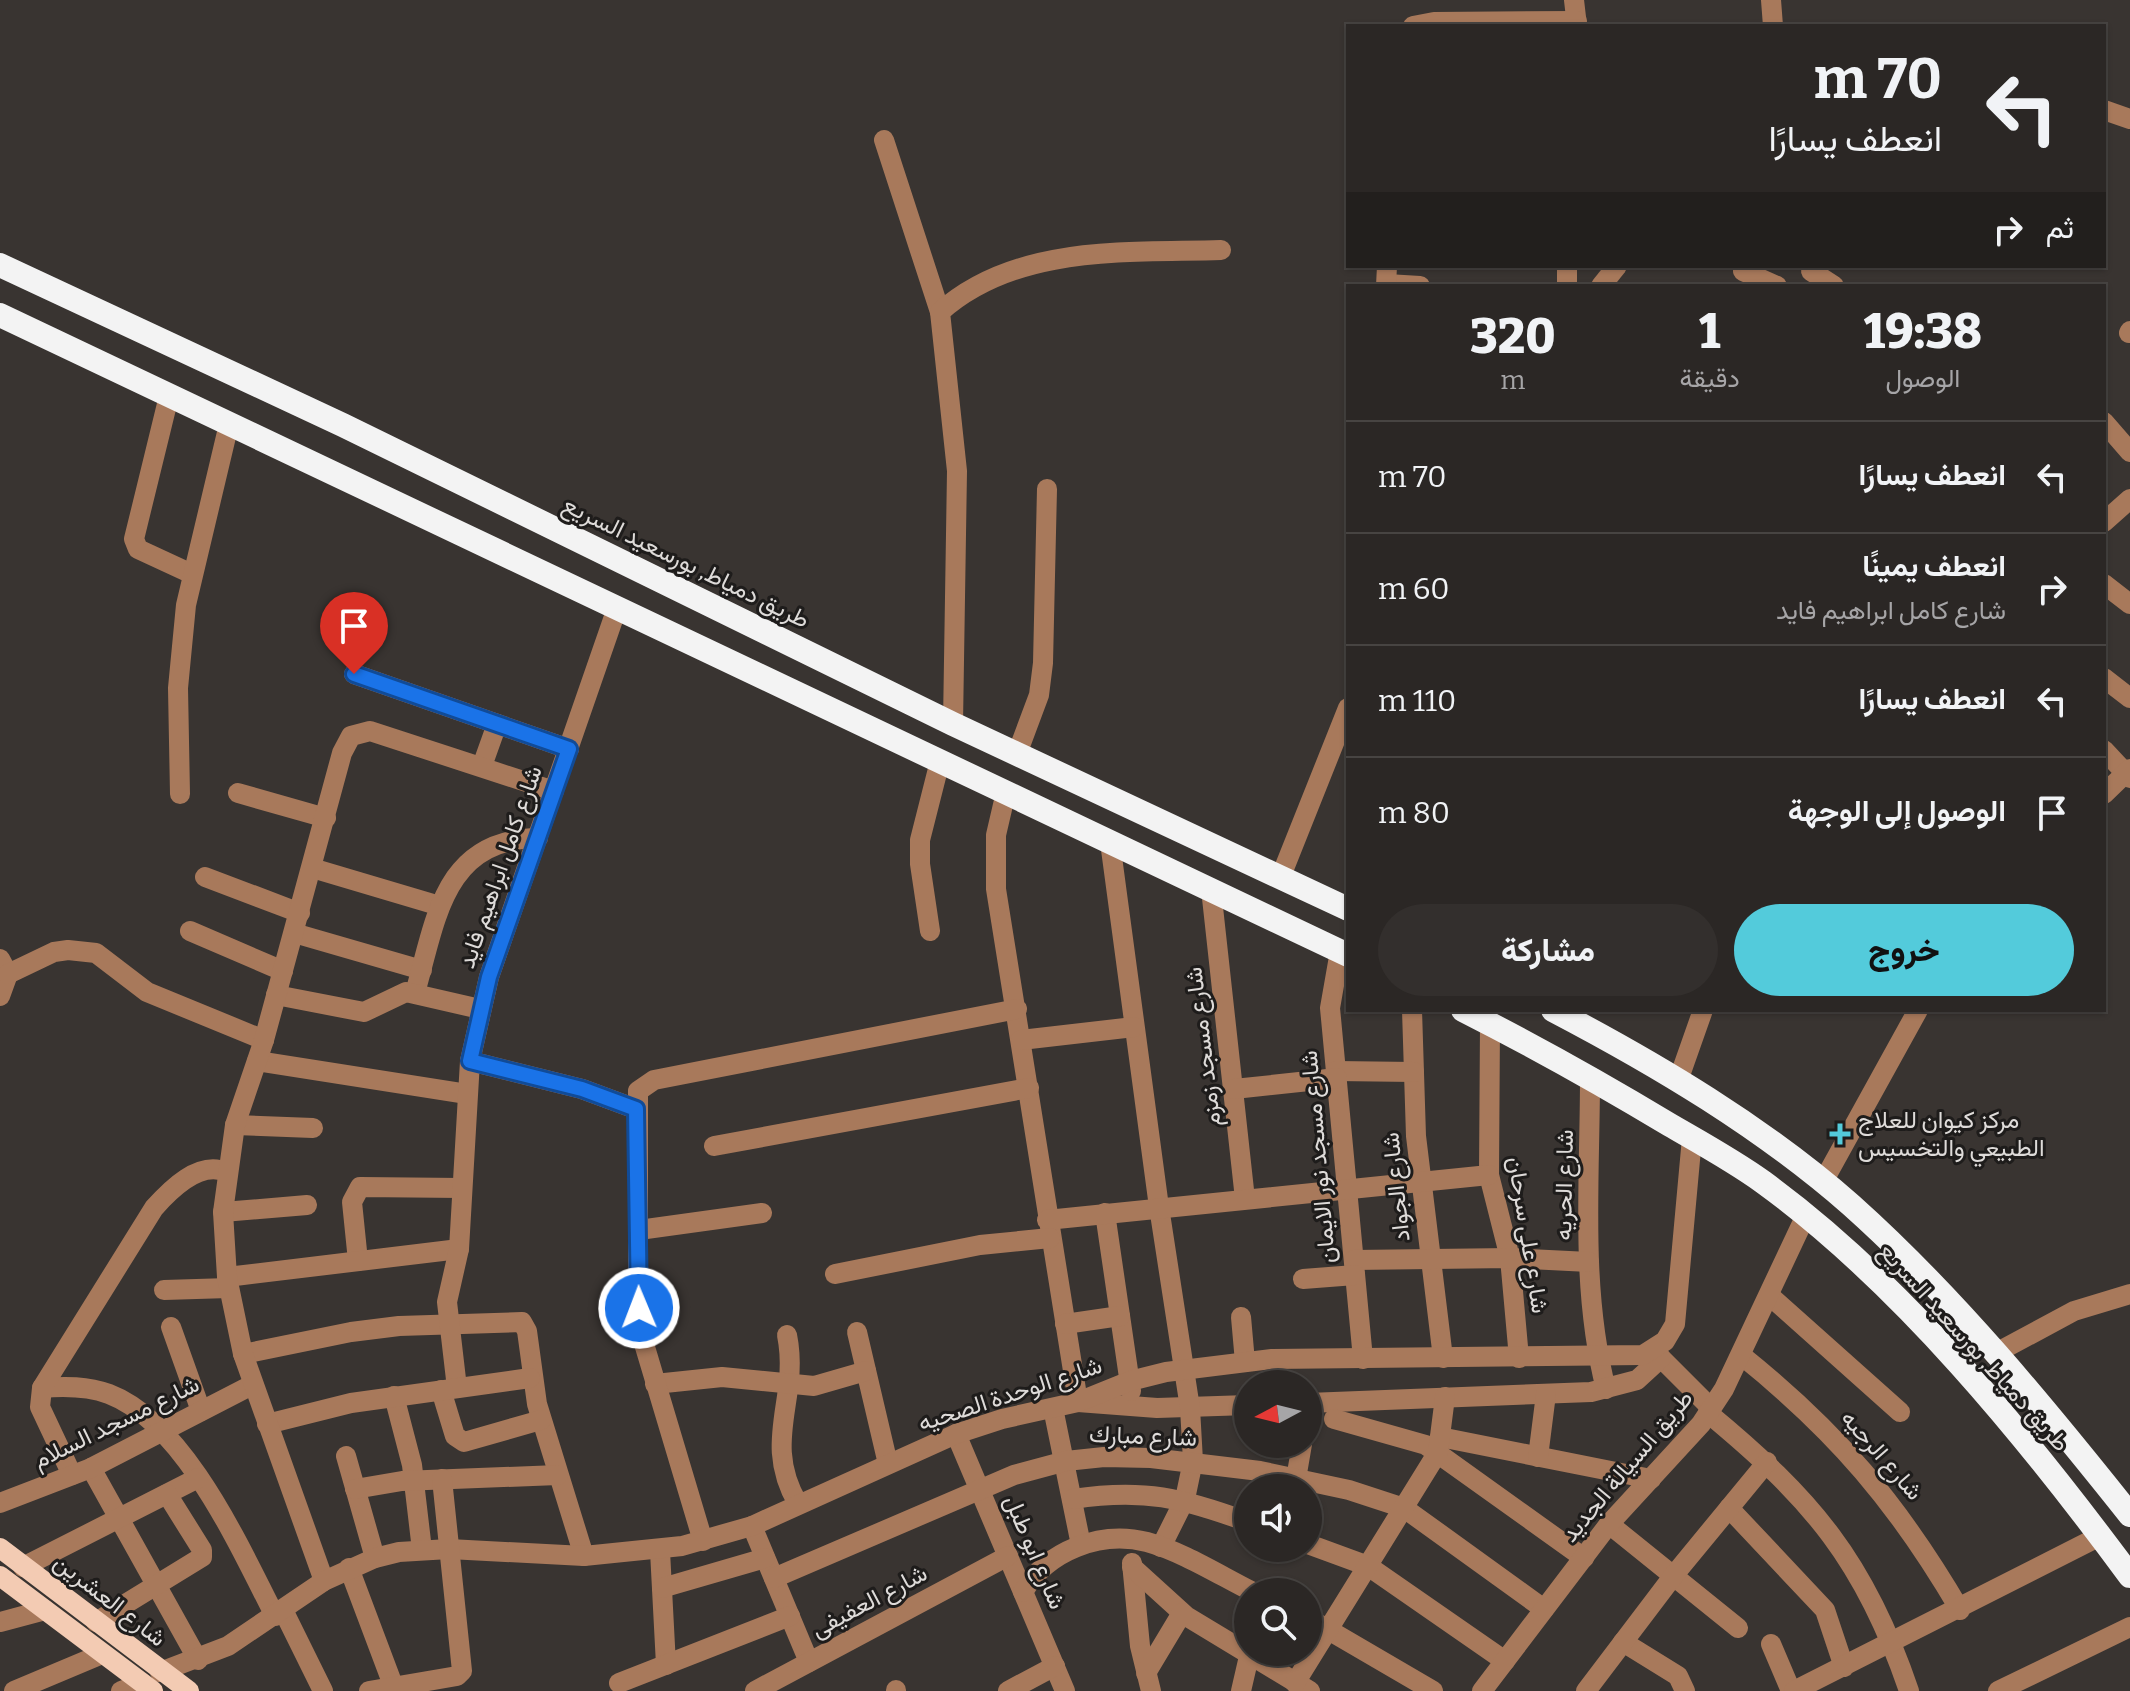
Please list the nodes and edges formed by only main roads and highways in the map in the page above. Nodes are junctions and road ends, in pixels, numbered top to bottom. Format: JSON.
{"nodes":[{"id":1,"x":0,"y":265,"type":"edge"},
{"id":2,"x":0,"y":315,"type":"edge"},
{"id":3,"x":1346,"y":908,"type":"edge"},
{"id":4,"x":1344,"y":953,"type":"edge"},
{"id":5,"x":1468,"y":1012,"type":"edge"},
{"id":6,"x":1555,"y":1012,"type":"edge"},
{"id":7,"x":1557,"y":1012,"type":"edge"},
{"id":8,"x":1539,"y":1049,"type":"junction"},
{"id":9,"x":2042,"y":1408,"type":"junction"},
{"id":10,"x":2014,"y":1430,"type":"junction"},
{"id":11,"x":2095,"y":1470,"type":"junction"},
{"id":12,"x":2067,"y":1492,"type":"junction"},
{"id":13,"x":2129,"y":1514,"type":"edge"},
{"id":14,"x":0,"y":1548,"type":"edge"},
{"id":15,"x":0,"y":1576,"type":"edge"},
{"id":16,"x":2130,"y":1576,"type":"edge"},
{"id":17,"x":152,"y":1682,"type":"edge"},
{"id":18,"x":189,"y":1691,"type":"edge"}],
"edges":[{"from":1,"to":3,"type":"highway","name":"طريق دمياط, بورسعيد السريع"},
{"from":2,"to":4,"type":"highway"},
{"from":5,"to":8,"type":"highway","name":"طريق دمياط, بورسعيد السريع"},
{"from":6,"to":8,"type":"highway"},
{"from":7,"to":9,"type":"highway","name":"طريق دمياط, بورسعيد السريع"},
{"from":8,"to":10,"type":"highway","name":"طريق دمياط, بورسعيد السريع"},
{"from":9,"to":10,"type":"highway"},
{"from":9,"to":11,"type":"highway","name":"طريق دمياط, بورسعيد السريع"},
{"from":10,"to":12,"type":"highway","name":"طريق دمياط, بورسعيد السريع"},
{"from":11,"to":12,"type":"highway"},
{"from":11,"to":13,"type":"highway","name":"طريق دمياط, بورسعيد السريع"},
{"from":12,"to":16,"type":"highway","name":"طريق دمياط, بورسعيد السريع"},
{"from":14,"to":17,"type":"main road","name":"شارع العشرين"},
{"from":15,"to":17,"type":"main road","name":"شارع العشرين"},
{"from":17,"to":18,"type":"main road","name":"شارع العشرين"}]}
